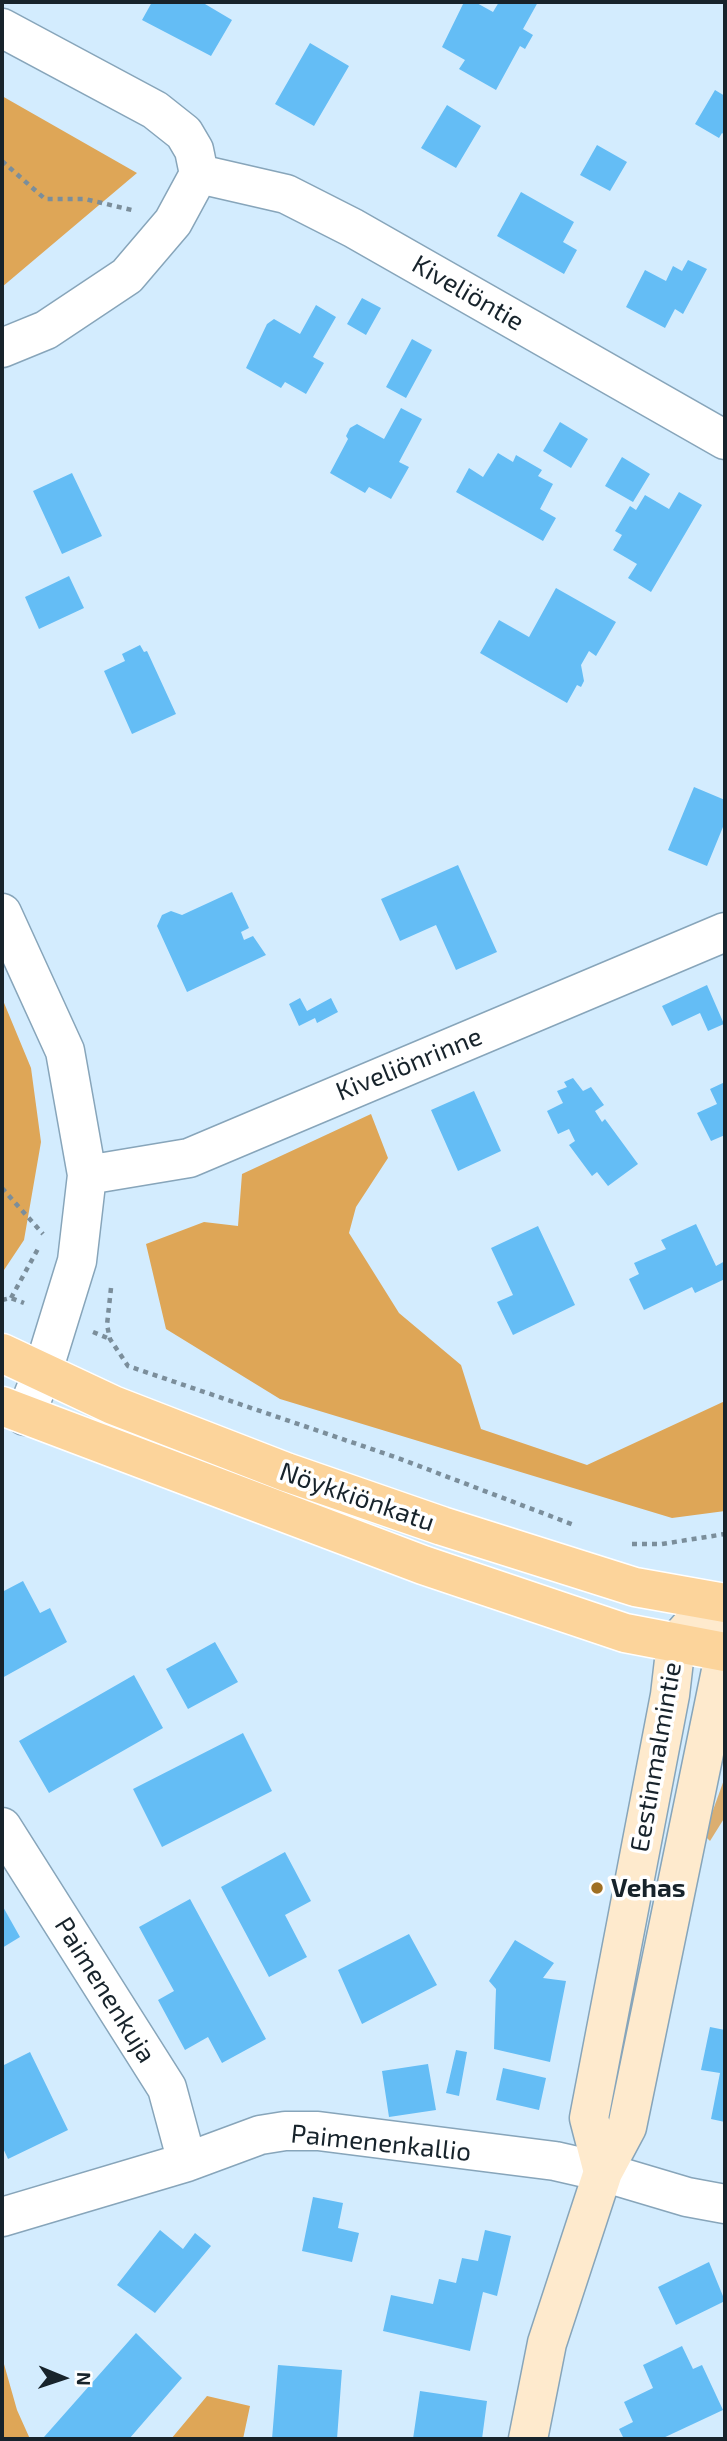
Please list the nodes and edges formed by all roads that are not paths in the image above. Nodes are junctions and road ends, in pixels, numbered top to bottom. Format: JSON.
{"nodes":[{"id":1,"x":2,"y":28,"type":"edge"},
{"id":2,"x":200,"y":174,"type":"junction"},
{"id":3,"x":2,"y":348,"type":"edge"},
{"id":4,"x":725,"y":440,"type":"edge"},
{"id":5,"x":2,"y":913,"type":"edge"},
{"id":6,"x":725,"y":932,"type":"edge"},
{"id":7,"x":87,"y":1175,"type":"junction"},
{"id":8,"x":2,"y":1353,"type":"edge"},
{"id":9,"x":43,"y":1371,"type":"junction"},
{"id":10,"x":13,"y":1411,"type":"edge"},
{"id":11,"x":718,"y":1602,"type":"edge"},
{"id":12,"x":676,"y":1643,"type":"junction"},
{"id":13,"x":725,"y":1651,"type":"edge"},
{"id":14,"x":2,"y":1827,"type":"edge"},
{"id":15,"x":187,"y":2162,"type":"junction"},
{"id":16,"x":603,"y":2172,"type":"junction"},
{"id":17,"x":725,"y":2204,"type":"edge"},
{"id":18,"x":2,"y":2217,"type":"edge"},
{"id":19,"x":528,"y":2439,"type":"edge"}],
"edges":[{"from":1,"to":2,"type":"street"},
{"from":2,"to":3,"type":"street"},
{"from":2,"to":4,"type":"street","name":"Kiveliöntie"},
{"from":5,"to":7,"type":"street"},
{"from":6,"to":7,"type":"street","name":"Kiveliönrinne"},
{"from":7,"to":9,"type":"street"},
{"from":8,"to":9,"type":"main road","name":"Nöykkiönkatu"},
{"from":9,"to":10,"type":"street"},
{"from":9,"to":11,"type":"main road","name":"Nöykkiönkatu"},
{"from":10,"to":12,"type":"main road","name":"Nöykkiönkatu"},
{"from":11,"to":12,"type":"street","name":"Eestinmalmintie"},
{"from":11,"to":13,"type":"street","name":"Eestinmalmintie"},
{"from":12,"to":13,"type":"main road","name":"Nöykkiönkatu"},
{"from":12,"to":16,"type":"street","name":"Eestinmalmintie"},
{"from":13,"to":16,"type":"street","name":"Eestinmalmintie"},
{"from":14,"to":15,"type":"street","name":"Paimenenkuja"},
{"from":15,"to":16,"type":"street","name":"Paimenenkallio"},
{"from":15,"to":18,"type":"street","name":"Paimenenkallio"},
{"from":16,"to":17,"type":"street","name":"Paimenenkallio"},
{"from":16,"to":19,"type":"street","name":"Eestinmalmintie"}]}
